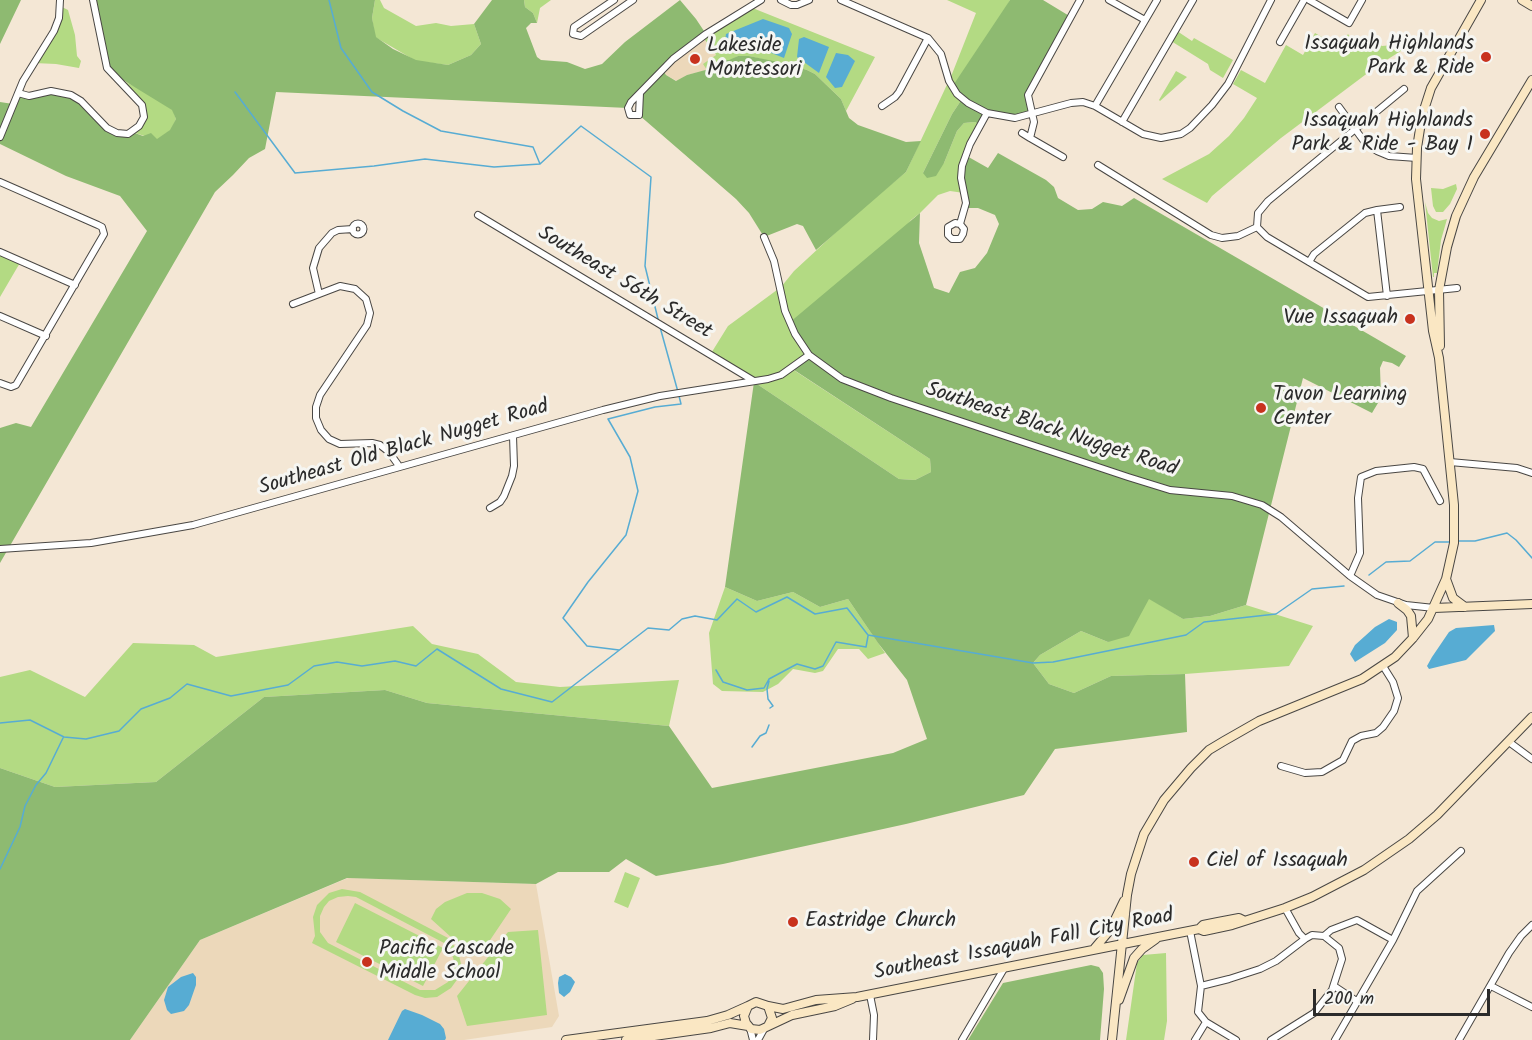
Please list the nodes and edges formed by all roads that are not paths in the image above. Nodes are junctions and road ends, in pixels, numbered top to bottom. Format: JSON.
{"nodes":[{"id":1,"x":60,"y":0,"type":"edge"},
{"id":2,"x":93,"y":0,"type":"edge"},
{"id":3,"x":614,"y":0,"type":"edge"},
{"id":4,"x":633,"y":0,"type":"edge"},
{"id":5,"x":761,"y":0,"type":"edge"},
{"id":6,"x":781,"y":0,"type":"edge"},
{"id":7,"x":809,"y":0,"type":"edge"},
{"id":8,"x":841,"y":0,"type":"edge"},
{"id":9,"x":1080,"y":0,"type":"edge"},
{"id":10,"x":1109,"y":0,"type":"edge"},
{"id":11,"x":1157,"y":0,"type":"edge"},
{"id":12,"x":1192,"y":0,"type":"edge"},
{"id":13,"x":1271,"y":0,"type":"edge"},
{"id":14,"x":1304,"y":0,"type":"edge"},
{"id":15,"x":1309,"y":0,"type":"edge"},
{"id":16,"x":1362,"y":0,"type":"edge"},
{"id":17,"x":1481,"y":0,"type":"edge"},
{"id":18,"x":1522,"y":0,"type":"edge"},
{"id":19,"x":1532,"y":6,"type":"edge"},
{"id":20,"x":1145,"y":20,"type":"junction"},
{"id":21,"x":928,"y":38,"type":"junction"},
{"id":22,"x":1280,"y":42,"type":"dead end"},
{"id":23,"x":1532,"y":80,"type":"edge"},
{"id":24,"x":1404,"y":89,"type":"dead end"},
{"id":25,"x":18,"y":93,"type":"junction"},
{"id":26,"x":640,"y":93,"type":"dead end"},
{"id":27,"x":882,"y":106,"type":"dead end"},
{"id":28,"x":1095,"y":106,"type":"junction"},
{"id":29,"x":1339,"y":107,"type":"dead end"},
{"id":30,"x":987,"y":113,"type":"junction"},
{"id":31,"x":1032,"y":115,"type":"junction"},
{"id":32,"x":1122,"y":122,"type":"junction"},
{"id":33,"x":1355,"y":130,"type":"junction"},
{"id":34,"x":1022,"y":133,"type":"dead end"},
{"id":35,"x":0,"y":137,"type":"edge"},
{"id":36,"x":1030,"y":138,"type":"junction"},
{"id":37,"x":1063,"y":157,"type":"dead end"},
{"id":38,"x":1417,"y":158,"type":"junction"},
{"id":39,"x":1098,"y":165,"type":"dead end"},
{"id":40,"x":0,"y":182,"type":"edge"},
{"id":41,"x":1400,"y":207,"type":"dead end"},
{"id":42,"x":1377,"y":210,"type":"junction"},
{"id":43,"x":478,"y":215,"type":"dead end"},
{"id":44,"x":960,"y":224,"type":"dead end"},
{"id":45,"x":1257,"y":227,"type":"junction"},
{"id":46,"x":353,"y":229,"type":"dead end"},
{"id":47,"x":764,"y":237,"type":"dead end"},
{"id":48,"x":0,"y":252,"type":"edge"},
{"id":49,"x":1309,"y":262,"type":"junction"},
{"id":50,"x":75,"y":285,"type":"junction"},
{"id":51,"x":1457,"y":288,"type":"dead end"},
{"id":52,"x":1439,"y":290,"type":"junction"},
{"id":53,"x":1429,"y":291,"type":"junction"},
{"id":54,"x":319,"y":294,"type":"junction"},
{"id":55,"x":1387,"y":296,"type":"junction"},
{"id":56,"x":293,"y":304,"type":"dead end"},
{"id":57,"x":0,"y":316,"type":"edge"},
{"id":58,"x":46,"y":336,"type":"junction"},
{"id":59,"x":809,"y":355,"type":"junction"},
{"id":60,"x":1439,"y":358,"type":"junction"},
{"id":61,"x":754,"y":382,"type":"junction"},
{"id":62,"x":0,"y":383,"type":"edge"},
{"id":63,"x":513,"y":436,"type":"junction"},
{"id":64,"x":1450,"y":462,"type":"junction"},
{"id":65,"x":399,"y":466,"type":"junction"},
{"id":66,"x":1532,"y":472,"type":"edge"},
{"id":67,"x":1440,"y":501,"type":"dead end"},
{"id":68,"x":490,"y":508,"type":"dead end"},
{"id":69,"x":0,"y":549,"type":"edge"},
{"id":70,"x":1350,"y":576,"type":"junction"},
{"id":71,"x":1446,"y":579,"type":"junction"},
{"id":72,"x":1398,"y":603,"type":"junction"},
{"id":73,"x":1532,"y":604,"type":"edge"},
{"id":74,"x":1465,"y":607,"type":"junction"},
{"id":75,"x":1434,"y":608,"type":"junction"},
{"id":76,"x":1413,"y":638,"type":"junction"},
{"id":77,"x":1383,"y":666,"type":"junction"},
{"id":78,"x":1532,"y":717,"type":"edge"},
{"id":79,"x":1509,"y":742,"type":"junction"},
{"id":80,"x":1532,"y":759,"type":"edge"},
{"id":81,"x":1281,"y":766,"type":"dead end"},
{"id":82,"x":1461,"y":851,"type":"dead end"},
{"id":83,"x":1127,"y":895,"type":"junction"},
{"id":84,"x":1285,"y":908,"type":"junction"},
{"id":85,"x":1532,"y":926,"type":"edge"},
{"id":86,"x":1195,"y":930,"type":"junction"},
{"id":87,"x":1324,"y":936,"type":"junction"},
{"id":88,"x":1158,"y":937,"type":"junction"},
{"id":89,"x":1305,"y":939,"type":"junction"},
{"id":90,"x":1393,"y":940,"type":"junction"},
{"id":91,"x":1122,"y":944,"type":"junction"},
{"id":92,"x":1094,"y":949,"type":"junction"},
{"id":93,"x":1005,"y":967,"type":"junction"},
{"id":94,"x":1201,"y":986,"type":"junction"},
{"id":95,"x":1334,"y":986,"type":"junction"},
{"id":96,"x":1491,"y":987,"type":"junction"},
{"id":97,"x":870,"y":995,"type":"junction"},
{"id":98,"x":857,"y":997,"type":"junction"},
{"id":99,"x":1358,"y":1002,"type":"junction"},
{"id":100,"x":748,"y":1006,"type":"junction"},
{"id":101,"x":768,"y":1006,"type":"junction"},
{"id":102,"x":1532,"y":1007,"type":"edge"},
{"id":103,"x":1115,"y":1011,"type":"junction"},
{"id":104,"x":1206,"y":1022,"type":"junction"},
{"id":105,"x":749,"y":1027,"type":"junction"},
{"id":106,"x":766,"y":1028,"type":"junction"},
{"id":107,"x":566,"y":1040,"type":"edge"},
{"id":108,"x":626,"y":1040,"type":"edge"},
{"id":109,"x":753,"y":1040,"type":"edge"},
{"id":110,"x":759,"y":1040,"type":"edge"},
{"id":111,"x":873,"y":1040,"type":"edge"},
{"id":112,"x":962,"y":1040,"type":"edge"},
{"id":113,"x":1112,"y":1040,"type":"edge"},
{"id":114,"x":1195,"y":1040,"type":"edge"},
{"id":115,"x":1236,"y":1040,"type":"edge"},
{"id":116,"x":1271,"y":1040,"type":"edge"},
{"id":117,"x":1335,"y":1040,"type":"edge"},
{"id":118,"x":1459,"y":1040,"type":"edge"}],
"edges":[{"from":1,"to":25,"type":"street"},
{"from":2,"to":25,"type":"street"},
{"from":3,"to":4,"type":"street"},
{"from":5,"to":26,"type":"street"},
{"from":6,"to":7,"type":"street"},
{"from":8,"to":21,"type":"street"},
{"from":9,"to":31,"type":"street"},
{"from":10,"to":20,"type":"street"},
{"from":11,"to":20,"type":"street"},
{"from":12,"to":32,"type":"street"},
{"from":13,"to":32,"type":"street"},
{"from":14,"to":22,"type":"street"},
{"from":15,"to":16,"type":"street"},
{"from":17,"to":38,"type":"main road"},
{"from":18,"to":19,"type":"main road"},
{"from":20,"to":28,"type":"street"},
{"from":21,"to":27,"type":"street"},
{"from":21,"to":30,"type":"street"},
{"from":23,"to":52,"type":"main road"},
{"from":24,"to":33,"type":"street"},
{"from":25,"to":35,"type":"street"},
{"from":28,"to":31,"type":"street"},
{"from":28,"to":32,"type":"street"},
{"from":29,"to":33,"type":"street"},
{"from":30,"to":31,"type":"street"},
{"from":30,"to":44,"type":"street"},
{"from":31,"to":36,"type":"street"},
{"from":33,"to":38,"type":"street"},
{"from":33,"to":45,"type":"street"},
{"from":34,"to":36,"type":"street"},
{"from":36,"to":37,"type":"street"},
{"from":38,"to":53,"type":"main road"},
{"from":39,"to":45,"type":"street"},
{"from":40,"to":50,"type":"street"},
{"from":41,"to":42,"type":"street"},
{"from":42,"to":49,"type":"street"},
{"from":42,"to":55,"type":"street"},
{"from":43,"to":61,"type":"street","name":"Southeast 56th Street"},
{"from":45,"to":49,"type":"street"},
{"from":46,"to":54,"type":"street"},
{"from":47,"to":59,"type":"street","name":"Southeast Black Nugget Road"},
{"from":48,"to":50,"type":"street"},
{"from":49,"to":55,"type":"street"},
{"from":50,"to":58,"type":"street"},
{"from":51,"to":52,"type":"street"},
{"from":52,"to":53,"type":"street"},
{"from":52,"to":60,"type":"main road"},
{"from":53,"to":55,"type":"street"},
{"from":53,"to":60,"type":"main road"},
{"from":54,"to":56,"type":"street"},
{"from":54,"to":65,"type":"street"},
{"from":57,"to":58,"type":"street"},
{"from":58,"to":62,"type":"street"},
{"from":59,"to":61,"type":"street","name":"Southeast Old Black Nugget Road"},
{"from":59,"to":70,"type":"street","name":"Southeast Black Nugget Road"},
{"from":60,"to":64,"type":"main road"},
{"from":61,"to":63,"type":"street","name":"Southeast Old Black Nugget Road"},
{"from":63,"to":65,"type":"street","name":"Southeast Old Black Nugget Road"},
{"from":63,"to":68,"type":"street"},
{"from":64,"to":66,"type":"street"},
{"from":64,"to":71,"type":"main road"},
{"from":65,"to":69,"type":"street","name":"Southeast Old Black Nugget Road"},
{"from":67,"to":70,"type":"street"},
{"from":70,"to":72,"type":"street","name":"Southeast Black Nugget Road"},
{"from":71,"to":74,"type":"main road"},
{"from":71,"to":75,"type":"main road"},
{"from":72,"to":75,"type":"street","name":"Southeast Black Nugget Road"},
{"from":72,"to":76,"type":"main road"},
{"from":73,"to":74,"type":"main road","name":"Southeast Black Nugget Road"},
{"from":74,"to":75,"type":"main road","name":"Southeast Black Nugget Road"},
{"from":75,"to":76,"type":"main road"},
{"from":76,"to":77,"type":"main road"},
{"from":77,"to":81,"type":"street"},
{"from":77,"to":83,"type":"main road"},
{"from":78,"to":79,"type":"main road","name":"Southeast Issaquah Fall City Road"},
{"from":79,"to":80,"type":"street"},
{"from":79,"to":84,"type":"main road","name":"Southeast Issaquah Fall City Road"},
{"from":82,"to":90,"type":"street"},
{"from":83,"to":91,"type":"main road"},
{"from":83,"to":92,"type":"main road"},
{"from":84,"to":86,"type":"main road","name":"Southeast Issaquah Fall City Road"},
{"from":84,"to":89,"type":"street"},
{"from":85,"to":96,"type":"street"},
{"from":86,"to":88,"type":"main road","name":"Southeast Issaquah Fall City Road"},
{"from":86,"to":94,"type":"street"},
{"from":87,"to":89,"type":"street"},
{"from":87,"to":90,"type":"street"},
{"from":87,"to":95,"type":"street"},
{"from":88,"to":91,"type":"main road","name":"Southeast Issaquah Fall City Road"},
{"from":88,"to":103,"type":"main road"},
{"from":89,"to":94,"type":"street"},
{"from":90,"to":99,"type":"street"},
{"from":91,"to":92,"type":"main road","name":"Southeast Issaquah Fall City Road"},
{"from":91,"to":103,"type":"main road"},
{"from":92,"to":93,"type":"main road","name":"Southeast Issaquah Fall City Road"},
{"from":93,"to":97,"type":"main road","name":"Southeast Issaquah Fall City Road"},
{"from":93,"to":112,"type":"street"},
{"from":94,"to":104,"type":"street"},
{"from":95,"to":99,"type":"street"},
{"from":95,"to":116,"type":"street"},
{"from":96,"to":102,"type":"street"},
{"from":96,"to":118,"type":"street"},
{"from":97,"to":98,"type":"main road","name":"Southeast Issaquah Fall City Road"},
{"from":97,"to":111,"type":"street"},
{"from":98,"to":101,"type":"main road","name":"Southeast Issaquah Fall City Road"},
{"from":98,"to":106,"type":"main road","name":"Southeast Issaquah Fall City Road"},
{"from":99,"to":117,"type":"street"},
{"from":100,"to":101,"type":"main road"},
{"from":100,"to":105,"type":"main road"},
{"from":100,"to":107,"type":"main road"},
{"from":101,"to":106,"type":"main road"},
{"from":103,"to":113,"type":"main road"},
{"from":104,"to":114,"type":"street"},
{"from":104,"to":115,"type":"street"},
{"from":105,"to":106,"type":"main road"},
{"from":105,"to":108,"type":"main road"},
{"from":105,"to":109,"type":"street"},
{"from":106,"to":110,"type":"street"}]}
